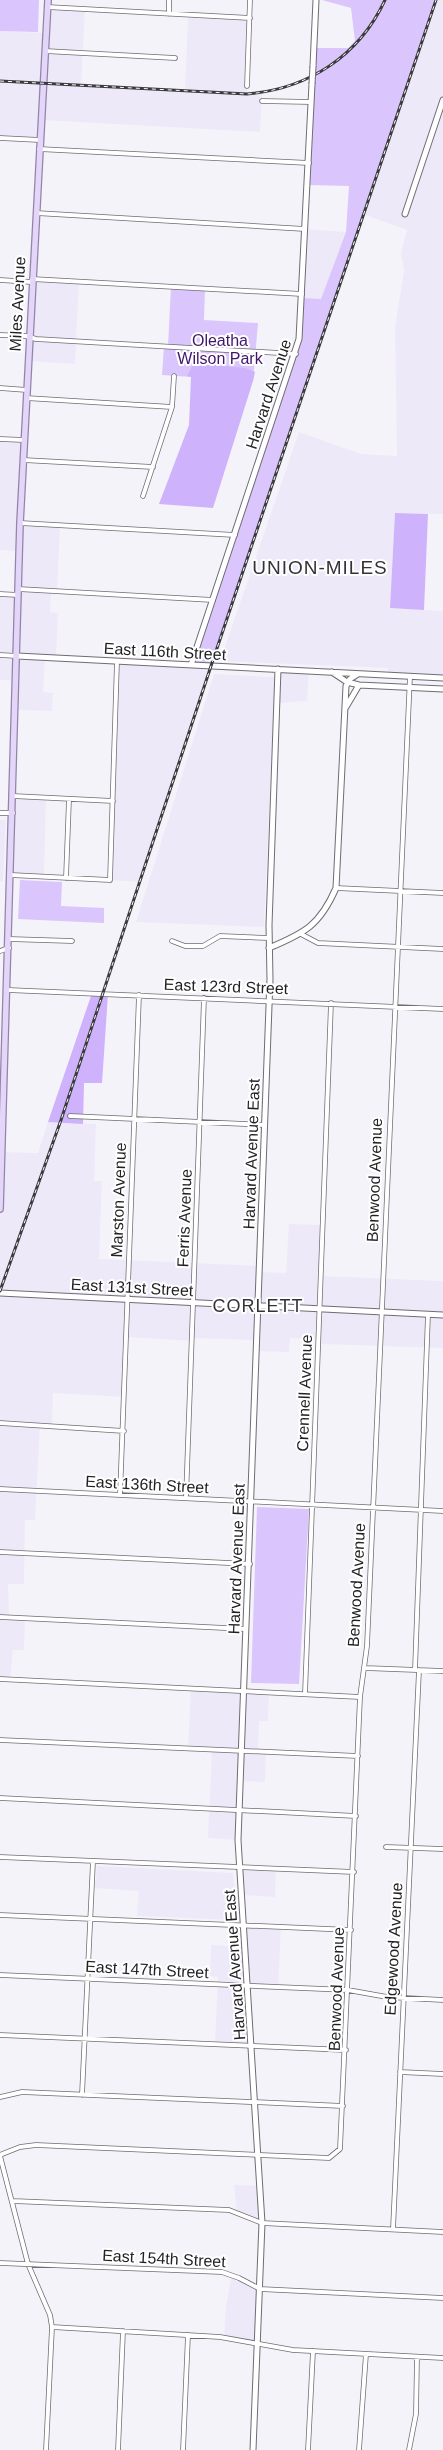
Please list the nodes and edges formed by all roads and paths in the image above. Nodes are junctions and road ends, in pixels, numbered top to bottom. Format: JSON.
{"nodes":[{"id":1,"x":48,"y":0,"type":"edge"},
{"id":2,"x":169,"y":0,"type":"edge"},
{"id":3,"x":250,"y":0,"type":"edge"},
{"id":4,"x":316,"y":0,"type":"edge"},
{"id":5,"x":47,"y":7,"type":"junction"},
{"id":6,"x":168,"y":14,"type":"junction"},
{"id":7,"x":250,"y":18,"type":"junction"},
{"id":8,"x":45,"y":51,"type":"junction"},
{"id":9,"x":175,"y":58,"type":"dead end"},
{"id":10,"x":247,"y":86,"type":"dead end"},
{"id":11,"x":443,"y":100,"type":"edge"},
{"id":12,"x":262,"y":101,"type":"dead end"},
{"id":13,"x":311,"y":102,"type":"junction"},
{"id":14,"x":0,"y":138,"type":"edge"},
{"id":15,"x":40,"y":140,"type":"junction"},
{"id":16,"x":39,"y":149,"type":"junction"},
{"id":17,"x":309,"y":163,"type":"junction"},
{"id":18,"x":36,"y":213,"type":"junction"},
{"id":19,"x":406,"y":214,"type":"dead end"},
{"id":20,"x":305,"y":229,"type":"junction"},
{"id":21,"x":0,"y":280,"type":"edge"},
{"id":22,"x":32,"y":280,"type":"junction"},
{"id":23,"x":302,"y":294,"type":"junction"},
{"id":24,"x":0,"y":335,"type":"edge"},
{"id":25,"x":29,"y":337,"type":"junction"},
{"id":26,"x":296,"y":354,"type":"junction"},
{"id":27,"x":174,"y":376,"type":"dead end"},
{"id":28,"x":0,"y":388,"type":"edge"},
{"id":29,"x":26,"y":390,"type":"junction"},
{"id":30,"x":26,"y":398,"type":"junction"},
{"id":31,"x":172,"y":407,"type":"junction"},
{"id":32,"x":0,"y":439,"type":"edge"},
{"id":33,"x":24,"y":440,"type":"junction"},
{"id":34,"x":23,"y":460,"type":"junction"},
{"id":35,"x":153,"y":467,"type":"junction"},
{"id":36,"x":143,"y":496,"type":"dead end"},
{"id":37,"x":20,"y":523,"type":"junction"},
{"id":38,"x":234,"y":535,"type":"junction"},
{"id":39,"x":18,"y":592,"type":"junction"},
{"id":40,"x":0,"y":594,"type":"edge"},
{"id":41,"x":213,"y":600,"type":"junction"},
{"id":42,"x":0,"y":655,"type":"edge"},
{"id":43,"x":17,"y":656,"type":"junction"},
{"id":44,"x":117,"y":661,"type":"junction"},
{"id":45,"x":191,"y":665,"type":"junction"},
{"id":46,"x":278,"y":669,"type":"junction"},
{"id":47,"x":330,"y":671,"type":"junction"},
{"id":48,"x":360,"y":673,"type":"junction"},
{"id":49,"x":410,"y":676,"type":"junction"},
{"id":50,"x":443,"y":678,"type":"edge"},
{"id":51,"x":347,"y":684,"type":"junction"},
{"id":52,"x":359,"y":685,"type":"junction"},
{"id":53,"x":410,"y":687,"type":"junction"},
{"id":54,"x":443,"y":688,"type":"edge"},
{"id":55,"x":345,"y":709,"type":"junction"},
{"id":56,"x":13,"y":796,"type":"junction"},
{"id":57,"x":69,"y":799,"type":"junction"},
{"id":58,"x":113,"y":801,"type":"junction"},
{"id":59,"x":0,"y":813,"type":"edge"},
{"id":60,"x":13,"y":813,"type":"junction"},
{"id":61,"x":11,"y":875,"type":"junction"},
{"id":62,"x":66,"y":878,"type":"junction"},
{"id":63,"x":336,"y":888,"type":"junction"},
{"id":64,"x":400,"y":890,"type":"junction"},
{"id":65,"x":443,"y":893,"type":"edge"},
{"id":66,"x":301,"y":934,"type":"junction"},
{"id":67,"x":269,"y":938,"type":"junction"},
{"id":68,"x":9,"y":939,"type":"junction"},
{"id":69,"x":72,"y":941,"type":"dead end"},
{"id":70,"x":172,"y":941,"type":"dead end"},
{"id":71,"x":397,"y":947,"type":"junction"},
{"id":72,"x":9,"y":948,"type":"junction"},
{"id":73,"x":269,"y":948,"type":"junction"},
{"id":74,"x":443,"y":949,"type":"edge"},
{"id":75,"x":0,"y":951,"type":"edge"},
{"id":76,"x":9,"y":959,"type":"junction"},
{"id":77,"x":0,"y":960,"type":"edge"},
{"id":78,"x":8,"y":990,"type":"junction"},
{"id":79,"x":139,"y":995,"type":"junction"},
{"id":80,"x":204,"y":998,"type":"junction"},
{"id":81,"x":269,"y":1001,"type":"junction"},
{"id":82,"x":331,"y":1004,"type":"junction"},
{"id":83,"x":394,"y":1007,"type":"junction"},
{"id":84,"x":443,"y":1009,"type":"edge"},
{"id":85,"x":3,"y":1023,"type":"edge"},
{"id":86,"x":2,"y":1086,"type":"edge"},
{"id":87,"x":70,"y":1116,"type":"dead end"},
{"id":88,"x":133,"y":1119,"type":"junction"},
{"id":89,"x":200,"y":1123,"type":"junction"},
{"id":90,"x":265,"y":1125,"type":"junction"},
{"id":91,"x":1,"y":1149,"type":"edge"},
{"id":92,"x":0,"y":1209,"type":"edge"},
{"id":93,"x":0,"y":1293,"type":"edge"},
{"id":94,"x":128,"y":1299,"type":"junction"},
{"id":95,"x":194,"y":1302,"type":"junction"},
{"id":96,"x":258,"y":1306,"type":"junction"},
{"id":97,"x":320,"y":1309,"type":"junction"},
{"id":98,"x":381,"y":1312,"type":"junction"},
{"id":99,"x":428,"y":1314,"type":"junction"},
{"id":100,"x":443,"y":1315,"type":"edge"},
{"id":101,"x":0,"y":1423,"type":"edge"},
{"id":102,"x":124,"y":1430,"type":"junction"},
{"id":103,"x":0,"y":1489,"type":"edge"},
{"id":104,"x":120,"y":1495,"type":"junction"},
{"id":105,"x":186,"y":1498,"type":"junction"},
{"id":106,"x":252,"y":1502,"type":"junction"},
{"id":107,"x":313,"y":1505,"type":"junction"},
{"id":108,"x":372,"y":1508,"type":"junction"},
{"id":109,"x":420,"y":1511,"type":"junction"},
{"id":110,"x":443,"y":1511,"type":"edge"},
{"id":111,"x":0,"y":1552,"type":"edge"},
{"id":112,"x":250,"y":1564,"type":"junction"},
{"id":113,"x":0,"y":1617,"type":"edge"},
{"id":114,"x":246,"y":1629,"type":"junction"},
{"id":115,"x":365,"y":1668,"type":"junction"},
{"id":116,"x":417,"y":1670,"type":"junction"},
{"id":117,"x":443,"y":1671,"type":"edge"},
{"id":118,"x":0,"y":1679,"type":"edge"},
{"id":119,"x":244,"y":1691,"type":"junction"},
{"id":120,"x":305,"y":1694,"type":"junction"},
{"id":121,"x":360,"y":1697,"type":"junction"},
{"id":122,"x":0,"y":1740,"type":"edge"},
{"id":123,"x":240,"y":1752,"type":"junction"},
{"id":124,"x":358,"y":1756,"type":"junction"},
{"id":125,"x":0,"y":1798,"type":"edge"},
{"id":126,"x":239,"y":1811,"type":"junction"},
{"id":127,"x":356,"y":1816,"type":"junction"},
{"id":128,"x":386,"y":1846,"type":"dead end"},
{"id":129,"x":410,"y":1848,"type":"junction"},
{"id":130,"x":443,"y":1849,"type":"edge"},
{"id":131,"x":0,"y":1857,"type":"edge"},
{"id":132,"x":92,"y":1861,"type":"junction"},
{"id":133,"x":240,"y":1868,"type":"junction"},
{"id":134,"x":354,"y":1872,"type":"junction"},
{"id":135,"x":0,"y":1915,"type":"edge"},
{"id":136,"x":90,"y":1919,"type":"junction"},
{"id":137,"x":243,"y":1925,"type":"junction"},
{"id":138,"x":351,"y":1930,"type":"junction"},
{"id":139,"x":0,"y":1975,"type":"edge"},
{"id":140,"x":86,"y":1979,"type":"junction"},
{"id":141,"x":247,"y":1986,"type":"junction"},
{"id":142,"x":348,"y":1990,"type":"junction"},
{"id":143,"x":404,"y":1998,"type":"junction"},
{"id":144,"x":443,"y":2000,"type":"edge"},
{"id":145,"x":0,"y":2035,"type":"edge"},
{"id":146,"x":84,"y":2039,"type":"junction"},
{"id":147,"x":251,"y":2047,"type":"junction"},
{"id":148,"x":346,"y":2050,"type":"junction"},
{"id":149,"x":400,"y":2072,"type":"junction"},
{"id":150,"x":443,"y":2074,"type":"edge"},
{"id":151,"x":82,"y":2095,"type":"junction"},
{"id":152,"x":0,"y":2096,"type":"edge"},
{"id":153,"x":255,"y":2102,"type":"junction"},
{"id":154,"x":343,"y":2106,"type":"junction"},
{"id":155,"x":0,"y":2156,"type":"edge"},
{"id":156,"x":259,"y":2156,"type":"junction"},
{"id":157,"x":13,"y":2201,"type":"junction"},
{"id":158,"x":262,"y":2223,"type":"junction"},
{"id":159,"x":393,"y":2230,"type":"junction"},
{"id":160,"x":443,"y":2232,"type":"edge"},
{"id":161,"x":0,"y":2263,"type":"edge"},
{"id":162,"x":28,"y":2264,"type":"junction"},
{"id":163,"x":260,"y":2289,"type":"junction"},
{"id":164,"x":443,"y":2298,"type":"edge"},
{"id":165,"x":52,"y":2327,"type":"junction"},
{"id":166,"x":123,"y":2331,"type":"junction"},
{"id":167,"x":188,"y":2335,"type":"junction"},
{"id":168,"x":258,"y":2343,"type":"junction"},
{"id":169,"x":313,"y":2351,"type":"junction"},
{"id":170,"x":366,"y":2354,"type":"junction"},
{"id":171,"x":417,"y":2357,"type":"junction"},
{"id":172,"x":443,"y":2358,"type":"edge"},
{"id":173,"x":46,"y":2450,"type":"edge"},
{"id":174,"x":118,"y":2450,"type":"edge"},
{"id":175,"x":183,"y":2450,"type":"edge"},
{"id":176,"x":253,"y":2450,"type":"edge"},
{"id":177,"x":308,"y":2450,"type":"edge"},
{"id":178,"x":359,"y":2450,"type":"edge"},
{"id":179,"x":409,"y":2450,"type":"edge"}],
"edges":[{"from":1,"to":5,"type":"main road","name":"Miles Avenue"},
{"from":2,"to":6,"type":"street"},
{"from":3,"to":7,"type":"street"},
{"from":4,"to":13,"type":"main road","name":"Harvard Avenue","bridge":true},
{"from":5,"to":6,"type":"street"},
{"from":5,"to":8,"type":"main road","name":"Miles Avenue"},
{"from":6,"to":7,"type":"street"},
{"from":7,"to":10,"type":"street"},
{"from":8,"to":9,"type":"street"},
{"from":8,"to":15,"type":"main road","name":"Miles Avenue"},
{"from":11,"to":19,"type":"main road"},
{"from":12,"to":13,"type":"street"},
{"from":13,"to":17,"type":"main road","name":"Harvard Avenue"},
{"from":14,"to":15,"type":"street"},
{"from":15,"to":16,"type":"main road","name":"Miles Avenue"},
{"from":16,"to":17,"type":"street"},
{"from":16,"to":18,"type":"main road","name":"Miles Avenue"},
{"from":17,"to":20,"type":"main road","name":"Harvard Avenue"},
{"from":18,"to":20,"type":"street"},
{"from":18,"to":22,"type":"main road","name":"Miles Avenue"},
{"from":20,"to":23,"type":"main road","name":"Harvard Avenue"},
{"from":21,"to":22,"type":"street"},
{"from":22,"to":23,"type":"street"},
{"from":22,"to":25,"type":"main road","name":"Miles Avenue"},
{"from":23,"to":26,"type":"main road","name":"Harvard Avenue"},
{"from":24,"to":25,"type":"street"},
{"from":25,"to":26,"type":"street"},
{"from":25,"to":29,"type":"main road","name":"Miles Avenue"},
{"from":26,"to":38,"type":"main road","name":"Harvard Avenue"},
{"from":27,"to":31,"type":"street"},
{"from":28,"to":29,"type":"street"},
{"from":29,"to":30,"type":"main road","name":"Miles Avenue"},
{"from":30,"to":31,"type":"street"},
{"from":30,"to":33,"type":"main road","name":"Miles Avenue"},
{"from":31,"to":35,"type":"street"},
{"from":32,"to":33,"type":"street"},
{"from":33,"to":34,"type":"main road","name":"Miles Avenue"},
{"from":34,"to":35,"type":"street"},
{"from":34,"to":37,"type":"main road","name":"Miles Avenue"},
{"from":35,"to":36,"type":"street"},
{"from":37,"to":38,"type":"street"},
{"from":37,"to":39,"type":"main road","name":"Miles Avenue"},
{"from":38,"to":41,"type":"main road","name":"Harvard Avenue"},
{"from":39,"to":40,"type":"street"},
{"from":39,"to":41,"type":"street"},
{"from":39,"to":43,"type":"main road","name":"Miles Avenue"},
{"from":41,"to":45,"type":"main road","name":"Harvard Avenue"},
{"from":42,"to":43,"type":"street","name":"East 116th Street"},
{"from":43,"to":44,"type":"main road","name":"East 116th Street"},
{"from":43,"to":56,"type":"main road","name":"Miles Avenue"},
{"from":44,"to":45,"type":"main road","name":"East 116th Street"},
{"from":44,"to":58,"type":"street"},
{"from":45,"to":46,"type":"main road","name":"East 116th Street"},
{"from":46,"to":47,"type":"main road","name":"East 116th Street"},
{"from":46,"to":67,"type":"main road","name":"Harvard Avenue East"},
{"from":47,"to":48,"type":"main road","name":"East 116th Street"},
{"from":47,"to":51,"type":"main road","name":"East 116th Street"},
{"from":48,"to":49,"type":"main road","name":"East 116th Street"},
{"from":48,"to":51,"type":"main road"},
{"from":49,"to":50,"type":"main road","name":"East 116th Street"},
{"from":49,"to":53,"type":"street","name":"Benwood Avenue"},
{"from":51,"to":52,"type":"main road"},
{"from":51,"to":55,"type":"main road"},
{"from":52,"to":53,"type":"main road"},
{"from":52,"to":55,"type":"main road"},
{"from":53,"to":54,"type":"main road"},
{"from":53,"to":64,"type":"street","name":"Benwood Avenue"},
{"from":55,"to":63,"type":"main road"},
{"from":56,"to":57,"type":"street"},
{"from":56,"to":60,"type":"main road","name":"Miles Avenue"},
{"from":57,"to":58,"type":"street"},
{"from":57,"to":62,"type":"street"},
{"from":58,"to":62,"type":"street"},
{"from":59,"to":60,"type":"street"},
{"from":60,"to":61,"type":"main road","name":"Miles Avenue"},
{"from":61,"to":62,"type":"street"},
{"from":61,"to":68,"type":"main road","name":"Miles Avenue"},
{"from":63,"to":64,"type":"street"},
{"from":63,"to":66,"type":"main road"},
{"from":64,"to":65,"type":"street"},
{"from":64,"to":71,"type":"street","name":"Benwood Avenue"},
{"from":66,"to":71,"type":"street"},
{"from":66,"to":73,"type":"main road"},
{"from":67,"to":70,"type":"street"},
{"from":67,"to":73,"type":"main road","name":"Harvard Avenue East"},
{"from":68,"to":69,"type":"street"},
{"from":68,"to":72,"type":"main road","name":"Miles Avenue"},
{"from":71,"to":74,"type":"street"},
{"from":71,"to":83,"type":"street","name":"Benwood Avenue"},
{"from":72,"to":75,"type":"street"},
{"from":72,"to":76,"type":"main road","name":"Miles Avenue"},
{"from":73,"to":81,"type":"main road","name":"Harvard Avenue East"},
{"from":76,"to":77,"type":"street"},
{"from":76,"to":78,"type":"main road","name":"Miles Avenue"},
{"from":78,"to":79,"type":"street","name":"East 123rd Street"},
{"from":78,"to":85,"type":"main road","name":"Miles Avenue"},
{"from":79,"to":80,"type":"street","name":"East 123rd Street"},
{"from":79,"to":88,"type":"street","name":"Marston Avenue"},
{"from":80,"to":81,"type":"street","name":"East 123rd Street"},
{"from":80,"to":89,"type":"street","name":"Ferris Avenue"},
{"from":81,"to":82,"type":"street","name":"East 123rd Street"},
{"from":81,"to":90,"type":"main road","name":"Harvard Avenue East"},
{"from":82,"to":83,"type":"street","name":"East 123rd Street"},
{"from":82,"to":97,"type":"street","name":"Crennell Avenue"},
{"from":83,"to":84,"type":"street","name":"East 123rd Street"},
{"from":83,"to":98,"type":"street","name":"Benwood Avenue"},
{"from":85,"to":86,"type":"main road","name":"Miles Avenue"},
{"from":86,"to":91,"type":"main road","name":"Miles Avenue"},
{"from":87,"to":88,"type":"street"},
{"from":88,"to":89,"type":"street"},
{"from":88,"to":94,"type":"street","name":"Marston Avenue"},
{"from":89,"to":90,"type":"street"},
{"from":89,"to":95,"type":"street","name":"Ferris Avenue"},
{"from":90,"to":96,"type":"main road","name":"Harvard Avenue East"},
{"from":91,"to":92,"type":"main road","name":"Miles Avenue"},
{"from":93,"to":94,"type":"main road","name":"East 131st Street"},
{"from":94,"to":95,"type":"main road","name":"East 131st Street"},
{"from":94,"to":102,"type":"street","name":"Marston Avenue"},
{"from":95,"to":96,"type":"main road","name":"East 131st Street"},
{"from":95,"to":105,"type":"street","name":"Ferris Avenue"},
{"from":96,"to":97,"type":"main road","name":"East 131st Street"},
{"from":96,"to":106,"type":"main road","name":"Harvard Avenue East"},
{"from":97,"to":98,"type":"main road","name":"East 131st Street"},
{"from":97,"to":107,"type":"street","name":"Crennell Avenue"},
{"from":98,"to":99,"type":"main road","name":"East 131st Street"},
{"from":98,"to":108,"type":"street","name":"Benwood Avenue"},
{"from":99,"to":100,"type":"main road","name":"East 131st Street"},
{"from":99,"to":109,"type":"street","name":"Edgewood Avenue"},
{"from":101,"to":102,"type":"street"},
{"from":102,"to":104,"type":"street","name":"Marston Avenue"},
{"from":103,"to":104,"type":"street","name":"East 136th Street"},
{"from":104,"to":105,"type":"street","name":"East 136th Street"},
{"from":105,"to":106,"type":"street","name":"East 136th Street"},
{"from":106,"to":107,"type":"street","name":"East 136th Street"},
{"from":106,"to":112,"type":"main road","name":"Harvard Avenue East"},
{"from":107,"to":108,"type":"street","name":"East 136th Street"},
{"from":107,"to":120,"type":"street","name":"Crennell Avenue"},
{"from":108,"to":109,"type":"street","name":"East 136th Street"},
{"from":108,"to":115,"type":"street","name":"Benwood Avenue"},
{"from":109,"to":110,"type":"street","name":"East 136th Street"},
{"from":109,"to":116,"type":"street","name":"Edgewood Avenue"},
{"from":111,"to":112,"type":"street"},
{"from":112,"to":114,"type":"main road","name":"Harvard Avenue East"},
{"from":113,"to":114,"type":"street"},
{"from":114,"to":119,"type":"main road","name":"Harvard Avenue East"},
{"from":115,"to":116,"type":"street"},
{"from":115,"to":121,"type":"street","name":"Benwood Avenue"},
{"from":116,"to":117,"type":"street"},
{"from":116,"to":129,"type":"street","name":"Edgewood Avenue"},
{"from":118,"to":119,"type":"street"},
{"from":119,"to":120,"type":"street"},
{"from":119,"to":123,"type":"main road","name":"Harvard Avenue East"},
{"from":120,"to":121,"type":"street"},
{"from":121,"to":124,"type":"street","name":"Benwood Avenue"},
{"from":122,"to":123,"type":"street"},
{"from":123,"to":124,"type":"street"},
{"from":123,"to":126,"type":"main road","name":"Harvard Avenue East"},
{"from":124,"to":127,"type":"street","name":"Benwood Avenue"},
{"from":125,"to":126,"type":"street"},
{"from":126,"to":127,"type":"street"},
{"from":126,"to":133,"type":"main road","name":"Harvard Avenue East"},
{"from":127,"to":134,"type":"street","name":"Benwood Avenue"},
{"from":128,"to":129,"type":"street"},
{"from":129,"to":130,"type":"street"},
{"from":129,"to":143,"type":"street","name":"Edgewood Avenue"},
{"from":131,"to":132,"type":"street"},
{"from":132,"to":133,"type":"street"},
{"from":132,"to":136,"type":"street"},
{"from":133,"to":134,"type":"street"},
{"from":133,"to":137,"type":"main road","name":"Harvard Avenue East"},
{"from":134,"to":138,"type":"street","name":"Benwood Avenue"},
{"from":135,"to":136,"type":"street"},
{"from":136,"to":137,"type":"street"},
{"from":136,"to":140,"type":"street"},
{"from":137,"to":138,"type":"street"},
{"from":137,"to":141,"type":"main road","name":"Harvard Avenue East"},
{"from":138,"to":142,"type":"street","name":"Benwood Avenue"},
{"from":139,"to":140,"type":"street","name":"East 147th Street"},
{"from":140,"to":141,"type":"street","name":"East 147th Street"},
{"from":140,"to":146,"type":"street"},
{"from":141,"to":142,"type":"street","name":"East 147th Street"},
{"from":141,"to":147,"type":"main road","name":"Harvard Avenue East"},
{"from":142,"to":143,"type":"street","name":"East 147th Street"},
{"from":142,"to":148,"type":"street","name":"Benwood Avenue"},
{"from":143,"to":144,"type":"street","name":"East 147th Street"},
{"from":143,"to":149,"type":"street","name":"Edgewood Avenue"},
{"from":145,"to":146,"type":"street"},
{"from":146,"to":147,"type":"street"},
{"from":146,"to":151,"type":"street"},
{"from":147,"to":148,"type":"street"},
{"from":147,"to":153,"type":"main road","name":"Harvard Avenue East"},
{"from":148,"to":154,"type":"street","name":"Benwood Avenue"},
{"from":149,"to":150,"type":"street"},
{"from":149,"to":159,"type":"street","name":"Edgewood Avenue"},
{"from":151,"to":152,"type":"street"},
{"from":151,"to":153,"type":"street"},
{"from":153,"to":154,"type":"street"},
{"from":153,"to":156,"type":"main road","name":"Harvard Avenue East"},
{"from":154,"to":156,"type":"street","name":"Benwood Avenue"},
{"from":155,"to":156,"type":"street"},
{"from":155,"to":157,"type":"street"},
{"from":156,"to":158,"type":"main road","name":"Harvard Avenue East"},
{"from":157,"to":158,"type":"street"},
{"from":157,"to":162,"type":"street"},
{"from":158,"to":159,"type":"street"},
{"from":158,"to":163,"type":"main road","name":"Harvard Avenue East"},
{"from":159,"to":160,"type":"street"},
{"from":161,"to":162,"type":"street","name":"East 154th Street"},
{"from":162,"to":163,"type":"street","name":"East 154th Street"},
{"from":162,"to":165,"type":"street"},
{"from":163,"to":164,"type":"street","name":"East 154th Street"},
{"from":163,"to":168,"type":"main road","name":"Harvard Avenue East"},
{"from":165,"to":166,"type":"street"},
{"from":165,"to":173,"type":"street"},
{"from":166,"to":167,"type":"street"},
{"from":166,"to":174,"type":"street"},
{"from":167,"to":168,"type":"street"},
{"from":167,"to":175,"type":"street"},
{"from":168,"to":169,"type":"street"},
{"from":168,"to":176,"type":"main road","name":"Harvard Avenue East"},
{"from":169,"to":170,"type":"street"},
{"from":169,"to":177,"type":"street"},
{"from":170,"to":171,"type":"street"},
{"from":170,"to":178,"type":"street"},
{"from":171,"to":172,"type":"street"},
{"from":171,"to":179,"type":"street"}]}
